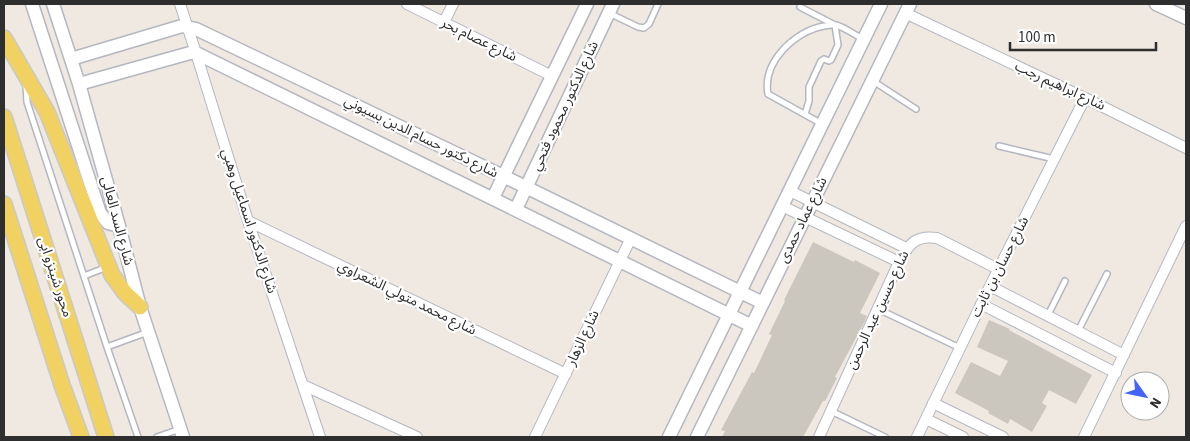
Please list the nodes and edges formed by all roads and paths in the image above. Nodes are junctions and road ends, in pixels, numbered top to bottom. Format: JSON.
{"nodes":[{"id":1,"x":32,"y":4,"type":"edge"},
{"id":2,"x":53,"y":4,"type":"edge"},
{"id":3,"x":180,"y":4,"type":"edge"},
{"id":4,"x":407,"y":4,"type":"edge"},
{"id":5,"x":453,"y":4,"type":"edge"},
{"id":6,"x":587,"y":4,"type":"edge"},
{"id":7,"x":658,"y":4,"type":"edge"},
{"id":8,"x":881,"y":4,"type":"edge"},
{"id":9,"x":1156,"y":4,"type":"edge"},
{"id":10,"x":800,"y":7,"type":"dead end"},
{"id":11,"x":611,"y":8,"type":"edge"},
{"id":12,"x":908,"y":8,"type":"edge"},
{"id":13,"x":1186,"y":18,"type":"edge"},
{"id":14,"x":444,"y":22,"type":"junction"},
{"id":15,"x":835,"y":24,"type":"junction"},
{"id":16,"x":188,"y":27,"type":"junction"},
{"id":17,"x":4,"y":38,"type":"edge"},
{"id":18,"x":864,"y":39,"type":"junction"},
{"id":19,"x":196,"y":53,"type":"junction"},
{"id":20,"x":71,"y":59,"type":"junction"},
{"id":21,"x":552,"y":76,"type":"junction"},
{"id":22,"x":27,"y":77,"type":"junction"},
{"id":23,"x":872,"y":81,"type":"junction"},
{"id":24,"x":79,"y":84,"type":"junction"},
{"id":25,"x":1085,"y":98,"type":"junction"},
{"id":26,"x":916,"y":109,"type":"dead end"},
{"id":27,"x":805,"y":114,"type":"junction"},
{"id":28,"x":4,"y":117,"type":"edge"},
{"id":29,"x":822,"y":124,"type":"junction"},
{"id":30,"x":999,"y":146,"type":"dead end"},
{"id":31,"x":1186,"y":148,"type":"edge"},
{"id":32,"x":1054,"y":159,"type":"junction"},
{"id":33,"x":503,"y":176,"type":"junction"},
{"id":34,"x":526,"y":187,"type":"junction"},
{"id":35,"x":790,"y":191,"type":"junction"},
{"id":36,"x":493,"y":198,"type":"junction"},
{"id":37,"x":813,"y":202,"type":"junction"},
{"id":38,"x":4,"y":204,"type":"edge"},
{"id":39,"x":782,"y":206,"type":"junction"},
{"id":40,"x":516,"y":209,"type":"junction"},
{"id":41,"x":805,"y":217,"type":"junction"},
{"id":42,"x":248,"y":221,"type":"junction"},
{"id":43,"x":119,"y":226,"type":"junction"},
{"id":44,"x":1186,"y":226,"type":"edge"},
{"id":45,"x":631,"y":238,"type":"junction"},
{"id":46,"x":906,"y":248,"type":"junction"},
{"id":47,"x":620,"y":261,"type":"junction"},
{"id":48,"x":899,"y":262,"type":"junction"},
{"id":49,"x":108,"y":267,"type":"junction"},
{"id":50,"x":998,"y":269,"type":"junction"},
{"id":51,"x":1107,"y":274,"type":"dead end"},
{"id":52,"x":84,"y":276,"type":"junction"},
{"id":53,"x":1065,"y":281,"type":"dead end"},
{"id":54,"x":990,"y":286,"type":"junction"},
{"id":55,"x":741,"y":291,"type":"junction"},
{"id":56,"x":763,"y":303,"type":"junction"},
{"id":57,"x":980,"y":304,"type":"junction"},
{"id":58,"x":140,"y":307,"type":"junction"},
{"id":59,"x":878,"y":309,"type":"junction"},
{"id":60,"x":729,"y":315,"type":"junction"},
{"id":61,"x":1048,"y":316,"type":"junction"},
{"id":62,"x":752,"y":326,"type":"junction"},
{"id":63,"x":148,"y":332,"type":"junction"},
{"id":64,"x":1078,"y":332,"type":"junction"},
{"id":65,"x":107,"y":347,"type":"junction"},
{"id":66,"x":960,"y":348,"type":"junction"},
{"id":67,"x":1124,"y":355,"type":"junction"},
{"id":68,"x":1116,"y":373,"type":"junction"},
{"id":69,"x":566,"y":374,"type":"junction"},
{"id":70,"x":303,"y":385,"type":"junction"},
{"id":71,"x":933,"y":403,"type":"junction"},
{"id":72,"x":831,"y":411,"type":"junction"},
{"id":73,"x":926,"y":419,"type":"junction"},
{"id":74,"x":182,"y":433,"type":"edge"},
{"id":75,"x":81,"y":437,"type":"edge"},
{"id":76,"x":106,"y":437,"type":"edge"},
{"id":77,"x":138,"y":437,"type":"edge"},
{"id":78,"x":157,"y":437,"type":"edge"},
{"id":79,"x":320,"y":437,"type":"edge"},
{"id":80,"x":417,"y":437,"type":"edge"},
{"id":81,"x":535,"y":437,"type":"edge"},
{"id":82,"x":669,"y":437,"type":"edge"},
{"id":83,"x":697,"y":437,"type":"edge"},
{"id":84,"x":819,"y":437,"type":"edge"},
{"id":85,"x":885,"y":437,"type":"edge"},
{"id":86,"x":917,"y":437,"type":"edge"},
{"id":87,"x":963,"y":437,"type":"edge"},
{"id":88,"x":1003,"y":437,"type":"edge"},
{"id":89,"x":1084,"y":437,"type":"edge"}],
"edges":[{"from":1,"to":43,"type":"street"},
{"from":2,"to":20,"type":"street","name":"شارع السد العالى"},
{"from":3,"to":16,"type":"street","name":"شارع الدكتور اسماعيل وهبي"},
{"from":4,"to":14,"type":"street","name":"شارع عصام بحر"},
{"from":5,"to":14,"type":"street"},
{"from":6,"to":21,"type":"street","name":"شارع الدكتور محمود فتحي"},
{"from":7,"to":11,"type":"lane"},
{"from":8,"to":18,"type":"street","name":"شارع عماد حمدى"},
{"from":9,"to":13,"type":"street"},
{"from":10,"to":15,"type":"lane"},
{"from":11,"to":34,"type":"street","name":"شارع الدكتور محمود فتحي"},
{"from":12,"to":23,"type":"street","name":"شارع عماد حمدى"},
{"from":12,"to":25,"type":"street","name":"شارع ابراهيم رجب"},
{"from":14,"to":21,"type":"street","name":"شارع عصام بحر"},
{"from":15,"to":18,"type":"lane"},
{"from":15,"to":27,"type":"lane"},
{"from":15,"to":27,"type":"lane"},
{"from":16,"to":19,"type":"street","name":"شارع الدكتور اسماعيل وهبي"},
{"from":16,"to":20,"type":"street"},
{"from":16,"to":33,"type":"street","name":"شارع دكتور حسام الدين بسيوني"},
{"from":17,"to":22,"type":"main road"},
{"from":18,"to":29,"type":"street","name":"شارع عماد حمدى"},
{"from":19,"to":24,"type":"street"},
{"from":19,"to":36,"type":"street","name":"شارع دكتور حسام الدين بسيوني"},
{"from":19,"to":42,"type":"street","name":"شارع الدكتور اسماعيل وهبي"},
{"from":20,"to":24,"type":"street","name":"شارع السد العالى"},
{"from":21,"to":33,"type":"street","name":"شارع الدكتور محمود فتحي"},
{"from":22,"to":49,"type":"main road"},
{"from":22,"to":52,"type":"lane"},
{"from":23,"to":26,"type":"lane"},
{"from":23,"to":37,"type":"street","name":"شارع عماد حمدى"},
{"from":24,"to":43,"type":"street","name":"شارع السد العالى"},
{"from":25,"to":31,"type":"street","name":"شارع ابراهيم رجب"},
{"from":25,"to":32,"type":"street","name":"شارع حسان بن ثابت"},
{"from":27,"to":29,"type":"lane"},
{"from":28,"to":76,"type":"main road","name":"محور شينزو ابى"},
{"from":29,"to":35,"type":"street","name":"شارع عماد حمدى"},
{"from":30,"to":32,"type":"lane"},
{"from":32,"to":50,"type":"street","name":"شارع حسان بن ثابت"},
{"from":33,"to":34,"type":"street","name":"شارع دكتور حسام الدين بسيوني"},
{"from":33,"to":36,"type":"street","name":"شارع الدكتور محمود فتحي"},
{"from":34,"to":40,"type":"street","name":"شارع الدكتور محمود فتحي"},
{"from":34,"to":45,"type":"street","name":"شارع دكتور حسام الدين بسيوني"},
{"from":35,"to":37,"type":"street"},
{"from":35,"to":39,"type":"street","name":"شارع عماد حمدى"},
{"from":36,"to":40,"type":"street","name":"شارع دكتور حسام الدين بسيوني"},
{"from":37,"to":41,"type":"street","name":"شارع عماد حمدى"},
{"from":37,"to":46,"type":"street"},
{"from":38,"to":75,"type":"main road","name":"محور شينزو ابى"},
{"from":39,"to":41,"type":"street"},
{"from":39,"to":55,"type":"street","name":"شارع عماد حمدى"},
{"from":40,"to":47,"type":"street","name":"شارع دكتور حسام الدين بسيوني"},
{"from":41,"to":48,"type":"street"},
{"from":41,"to":56,"type":"street","name":"شارع عماد حمدى"},
{"from":42,"to":69,"type":"street","name":"شارع محمد متولي الشعراوي"},
{"from":42,"to":70,"type":"street","name":"شارع الدكتور اسماعيل وهبي"},
{"from":43,"to":58,"type":"street","name":"شارع السد العالى"},
{"from":44,"to":67,"type":"street"},
{"from":45,"to":47,"type":"street","name":"شارع الزهار"},
{"from":45,"to":55,"type":"street","name":"شارع دكتور حسام الدين بسيوني"},
{"from":46,"to":48,"type":"street","name":"شارع حسين عبد الرحمن"},
{"from":46,"to":50,"type":"street","name":"شارع حسين عبد الرحمن"},
{"from":47,"to":60,"type":"street","name":"شارع دكتور حسام الدين بسيوني"},
{"from":47,"to":69,"type":"street","name":"شارع الزهار"},
{"from":48,"to":59,"type":"street","name":"شارع حسين عبد الرحمن"},
{"from":49,"to":52,"type":"lane"},
{"from":49,"to":58,"type":"main road"},
{"from":50,"to":54,"type":"street","name":"شارع حسان بن ثابت"},
{"from":51,"to":64,"type":"lane"},
{"from":52,"to":65,"type":"lane"},
{"from":53,"to":61,"type":"lane"},
{"from":54,"to":57,"type":"street","name":"شارع حسان بن ثابت"},
{"from":54,"to":61,"type":"street"},
{"from":55,"to":56,"type":"street","name":"شارع دكتور حسام الدين بسيوني"},
{"from":55,"to":60,"type":"street","name":"شارع عماد حمدى"},
{"from":56,"to":62,"type":"street","name":"شارع عماد حمدى"},
{"from":57,"to":66,"type":"street","name":"شارع حسان بن ثابت"},
{"from":57,"to":68,"type":"street"},
{"from":58,"to":63,"type":"street","name":"شارع السد العالى"},
{"from":59,"to":66,"type":"lane"},
{"from":59,"to":72,"type":"street","name":"شارع حسين عبد الرحمن"},
{"from":60,"to":62,"type":"street","name":"شارع دكتور حسام الدين بسيوني"},
{"from":60,"to":82,"type":"street","name":"شارع عماد حمدى"},
{"from":61,"to":64,"type":"street"},
{"from":62,"to":83,"type":"street","name":"شارع عماد حمدى"},
{"from":63,"to":65,"type":"lane"},
{"from":63,"to":74,"type":"street","name":"شارع السد العالى"},
{"from":64,"to":67,"type":"street"},
{"from":65,"to":77,"type":"lane"},
{"from":66,"to":71,"type":"street","name":"شارع حسان بن ثابت"},
{"from":67,"to":68,"type":"street"},
{"from":68,"to":89,"type":"street"},
{"from":69,"to":81,"type":"street","name":"شارع الزهار"},
{"from":70,"to":79,"type":"street","name":"شارع الدكتور اسماعيل وهبي"},
{"from":70,"to":80,"type":"street"},
{"from":71,"to":73,"type":"street","name":"شارع حسان بن ثابت"},
{"from":71,"to":88,"type":"street"},
{"from":72,"to":84,"type":"street","name":"شارع حسين عبد الرحمن"},
{"from":72,"to":85,"type":"lane"},
{"from":73,"to":86,"type":"street","name":"شارع حسان بن ثابت"},
{"from":73,"to":87,"type":"street"},
{"from":74,"to":78,"type":"lane"}]}
